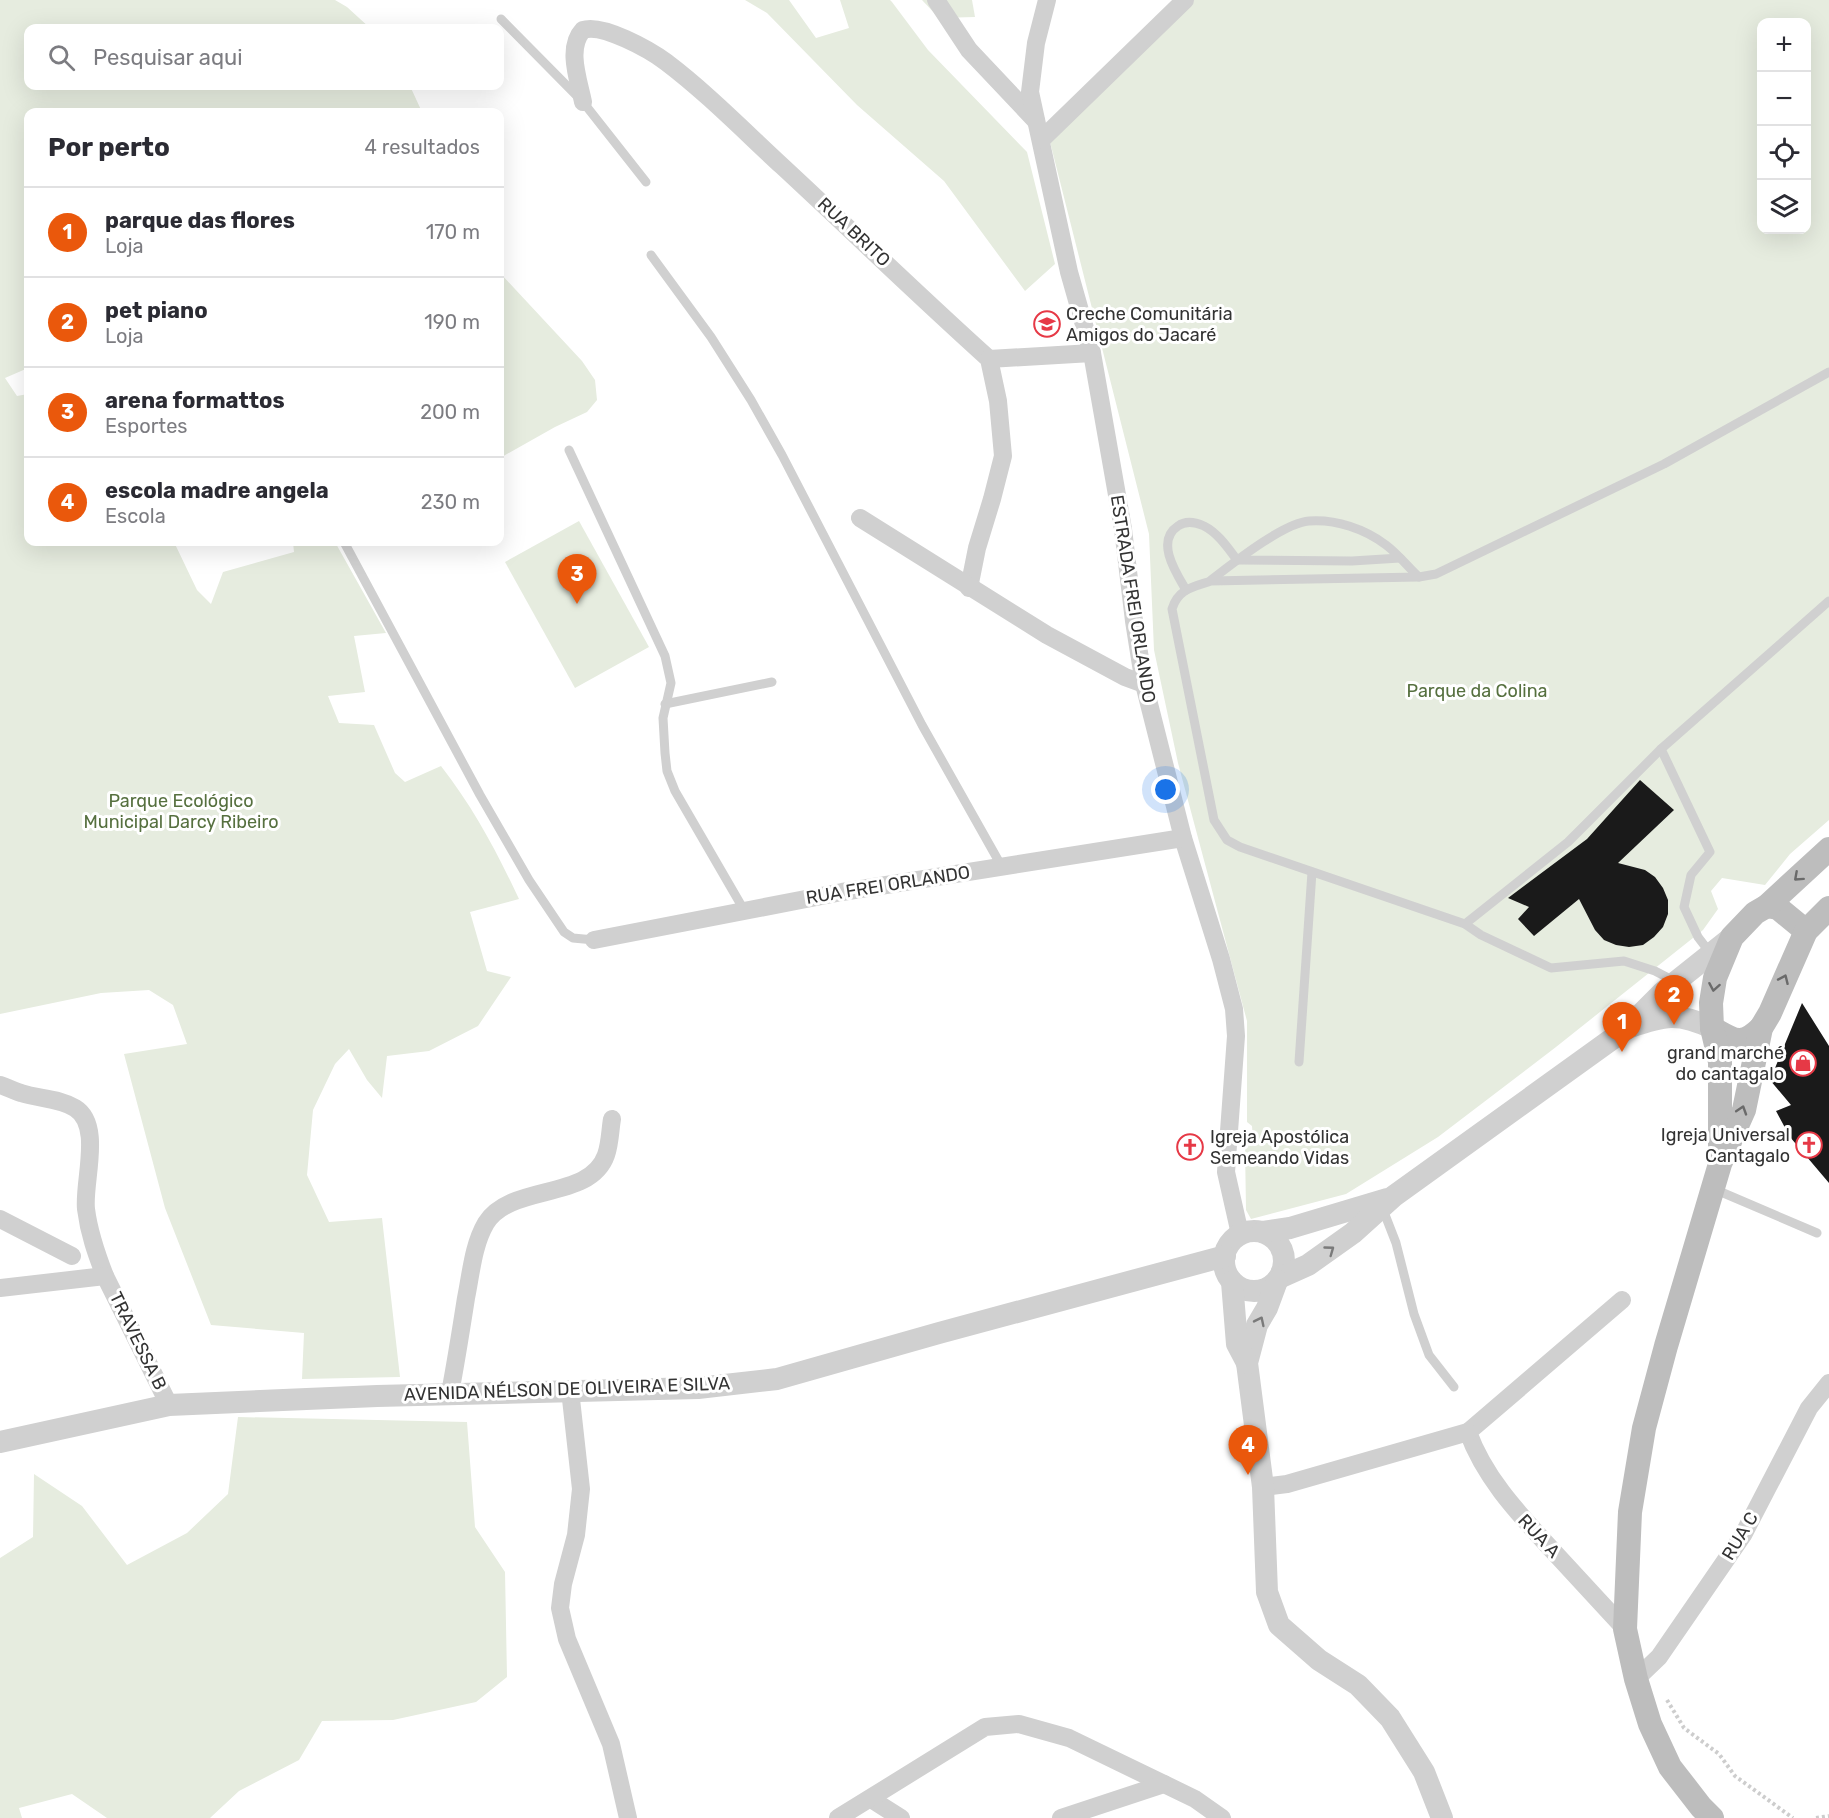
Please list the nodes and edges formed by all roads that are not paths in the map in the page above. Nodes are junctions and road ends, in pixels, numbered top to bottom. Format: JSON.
{"nodes":[{"id":1,"x":936,"y":0,"type":"edge"},
{"id":2,"x":1047,"y":0,"type":"edge"},
{"id":3,"x":1185,"y":0,"type":"edge"},
{"id":4,"x":501,"y":19,"type":"dead end"},
{"id":5,"x":583,"y":102,"type":"junction"},
{"id":6,"x":1036,"y":121,"type":"junction"},
{"id":7,"x":1041,"y":140,"type":"junction"},
{"id":8,"x":646,"y":182,"type":"dead end"},
{"id":9,"x":651,"y":255,"type":"dead end"},
{"id":10,"x":1092,"y":353,"type":"junction"},
{"id":11,"x":989,"y":359,"type":"junction"},
{"id":12,"x":1829,"y":372,"type":"edge"},
{"id":13,"x":569,"y":450,"type":"dead end"},
{"id":14,"x":860,"y":518,"type":"dead end"},
{"id":15,"x":346,"y":546,"type":"edge"},
{"id":16,"x":1400,"y":558,"type":"junction"},
{"id":17,"x":1237,"y":560,"type":"junction"},
{"id":18,"x":1419,"y":577,"type":"junction"},
{"id":19,"x":1211,"y":580,"type":"junction"},
{"id":20,"x":969,"y":588,"type":"junction"},
{"id":21,"x":1186,"y":590,"type":"junction"},
{"id":22,"x":1829,"y":601,"type":"edge"},
{"id":23,"x":772,"y":682,"type":"dead end"},
{"id":24,"x":1144,"y":684,"type":"junction"},
{"id":25,"x":665,"y":704,"type":"junction"},
{"id":26,"x":1661,"y":749,"type":"junction"},
{"id":27,"x":1184,"y":838,"type":"junction"},
{"id":28,"x":1829,"y":849,"type":"edge"},
{"id":29,"x":1002,"y":867,"type":"junction"},
{"id":30,"x":1312,"y":872,"type":"junction"},
{"id":31,"x":1767,"y":906,"type":"junction"},
{"id":32,"x":1829,"y":908,"type":"edge"},
{"id":33,"x":744,"y":910,"type":"junction"},
{"id":34,"x":1465,"y":924,"type":"junction"},
{"id":35,"x":1806,"y":931,"type":"junction"},
{"id":36,"x":1732,"y":937,"type":"junction"},
{"id":37,"x":594,"y":940,"type":"joint"},
{"id":38,"x":1712,"y":954,"type":"junction"},
{"id":39,"x":1676,"y":982,"type":"junction"},
{"id":40,"x":1712,"y":1028,"type":"junction"},
{"id":41,"x":1761,"y":1028,"type":"junction"},
{"id":42,"x":1626,"y":1029,"type":"junction"},
{"id":43,"x":1299,"y":1062,"type":"dead end"},
{"id":44,"x":0,"y":1084,"type":"edge"},
{"id":45,"x":612,"y":1119,"type":"dead end"},
{"id":46,"x":1720,"y":1164,"type":"junction"},
{"id":47,"x":1712,"y":1188,"type":"junction"},
{"id":48,"x":1388,"y":1202,"type":"junction"},
{"id":49,"x":0,"y":1220,"type":"edge"},
{"id":50,"x":1263,"y":1232,"type":"junction"},
{"id":51,"x":1817,"y":1233,"type":"dead end"},
{"id":52,"x":1240,"y":1234,"type":"junction"},
{"id":53,"x":90,"y":1235,"type":"junction"},
{"id":54,"x":72,"y":1256,"type":"junction"},
{"id":55,"x":1227,"y":1269,"type":"junction"},
{"id":56,"x":105,"y":1276,"type":"junction"},
{"id":57,"x":1278,"y":1279,"type":"junction"},
{"id":58,"x":51,"y":1282,"type":"junction"},
{"id":59,"x":0,"y":1288,"type":"edge"},
{"id":60,"x":1622,"y":1300,"type":"dead end"},
{"id":61,"x":1247,"y":1363,"type":"junction"},
{"id":62,"x":1829,"y":1383,"type":"edge"},
{"id":63,"x":1454,"y":1387,"type":"dead end"},
{"id":64,"x":570,"y":1390,"type":"junction"},
{"id":65,"x":450,"y":1393,"type":"junction"},
{"id":66,"x":170,"y":1405,"type":"junction"},
{"id":67,"x":1468,"y":1432,"type":"junction"},
{"id":68,"x":0,"y":1442,"type":"edge"},
{"id":69,"x":1263,"y":1487,"type":"junction"},
{"id":70,"x":1625,"y":1629,"type":"junction"},
{"id":71,"x":1636,"y":1679,"type":"junction"},
{"id":72,"x":1164,"y":1784,"type":"junction"},
{"id":73,"x":871,"y":1799,"type":"junction"},
{"id":74,"x":628,"y":1818,"type":"edge"},
{"id":75,"x":838,"y":1818,"type":"edge"},
{"id":76,"x":902,"y":1818,"type":"edge"},
{"id":77,"x":1061,"y":1818,"type":"edge"},
{"id":78,"x":1222,"y":1818,"type":"edge"},
{"id":79,"x":1442,"y":1818,"type":"edge"},
{"id":80,"x":1712,"y":1818,"type":"edge"}],
"edges":[{"from":1,"to":6,"type":"street"},
{"from":2,"to":6,"type":"street","name":"ESTRADA FREI ORLANDO"},
{"from":3,"to":7,"type":"street"},
{"from":4,"to":5,"type":"lane"},
{"from":5,"to":8,"type":"lane"},
{"from":5,"to":11,"type":"street","name":"RUA BRITO"},
{"from":6,"to":7,"type":"street","name":"ESTRADA FREI ORLANDO"},
{"from":7,"to":10,"type":"street","name":"ESTRADA FREI ORLANDO"},
{"from":9,"to":29,"type":"lane"},
{"from":10,"to":11,"type":"street"},
{"from":10,"to":24,"type":"street","name":"ESTRADA FREI ORLANDO"},
{"from":11,"to":20,"type":"street"},
{"from":12,"to":18,"type":"lane"},
{"from":13,"to":25,"type":"lane"},
{"from":14,"to":20,"type":"street"},
{"from":15,"to":37,"type":"lane"},
{"from":16,"to":17,"type":"lane"},
{"from":16,"to":17,"type":"lane"},
{"from":16,"to":18,"type":"lane"},
{"from":17,"to":19,"type":"lane"},
{"from":17,"to":21,"type":"lane"},
{"from":18,"to":19,"type":"lane"},
{"from":19,"to":21,"type":"lane"},
{"from":20,"to":24,"type":"street"},
{"from":21,"to":30,"type":"lane"},
{"from":22,"to":26,"type":"lane"},
{"from":23,"to":25,"type":"lane"},
{"from":24,"to":27,"type":"street","name":"ESTRADA FREI ORLANDO"},
{"from":25,"to":33,"type":"lane"},
{"from":26,"to":34,"type":"lane"},
{"from":26,"to":38,"type":"lane"},
{"from":27,"to":29,"type":"street","name":"RUA FREI ORLANDO"},
{"from":27,"to":52,"type":"street","name":"ESTRADA FREI ORLANDO"},
{"from":28,"to":31,"type":"main road","one_way":true},
{"from":29,"to":33,"type":"street","name":"RUA FREI ORLANDO"},
{"from":30,"to":34,"type":"lane"},
{"from":30,"to":43,"type":"lane"},
{"from":31,"to":35,"type":"main road"},
{"from":31,"to":36,"type":"main road"},
{"from":32,"to":35,"type":"main road"},
{"from":33,"to":37,"type":"street","name":"RUA FREI ORLANDO"},
{"from":34,"to":39,"type":"lane"},
{"from":41,"to":35,"type":"main road","one_way":true},
{"from":36,"to":38,"type":"street"},
{"from":36,"to":40,"type":"main road","one_way":true},
{"from":38,"to":39,"type":"street"},
{"from":39,"to":42,"type":"street"},
{"from":40,"to":41,"type":"main road"},
{"from":40,"to":42,"type":"street"},
{"from":40,"to":46,"type":"main road"},
{"from":46,"to":41,"type":"main road","one_way":true},
{"from":42,"to":48,"type":"street"},
{"from":44,"to":53,"type":"street"},
{"from":45,"to":65,"type":"street"},
{"from":46,"to":47,"type":"main road"},
{"from":47,"to":51,"type":"lane"},
{"from":47,"to":70,"type":"main road"},
{"from":48,"to":50,"type":"street"},
{"from":57,"to":48,"type":"street","one_way":true},
{"from":48,"to":63,"type":"lane"},
{"from":49,"to":54,"type":"street"},
{"from":50,"to":52,"type":"street"},
{"from":50,"to":57,"type":"street"},
{"from":52,"to":55,"type":"street"},
{"from":53,"to":54,"type":"street"},
{"from":53,"to":56,"type":"street"},
{"from":54,"to":58,"type":"street"},
{"from":55,"to":57,"type":"street"},
{"from":55,"to":61,"type":"street"},
{"from":55,"to":64,"type":"street","name":"AVENIDA NÉLSON DE OLIVEIRA E SILVA"},
{"from":56,"to":58,"type":"street","name":"TRAVESSA B"},
{"from":56,"to":66,"type":"street","name":"TRAVESSA B"},
{"from":61,"to":57,"type":"street","one_way":true},
{"from":58,"to":59,"type":"street","name":"TRAVESSA B"},
{"from":60,"to":67,"type":"street"},
{"from":61,"to":69,"type":"street"},
{"from":62,"to":71,"type":"street","name":"RUA C"},
{"from":64,"to":65,"type":"street","name":"AVENIDA NÉLSON DE OLIVEIRA E SILVA"},
{"from":64,"to":74,"type":"street"},
{"from":65,"to":66,"type":"street","name":"AVENIDA NÉLSON DE OLIVEIRA E SILVA"},
{"from":66,"to":68,"type":"street","name":"AVENIDA NÉLSON DE OLIVEIRA E SILVA"},
{"from":67,"to":69,"type":"street"},
{"from":67,"to":70,"type":"street","name":"RUA A"},
{"from":69,"to":79,"type":"street"},
{"from":70,"to":71,"type":"main road"},
{"from":71,"to":80,"type":"main road"},
{"from":72,"to":73,"type":"street"},
{"from":72,"to":77,"type":"street"},
{"from":72,"to":78,"type":"street"},
{"from":73,"to":75,"type":"street"},
{"from":73,"to":76,"type":"street"}]}
